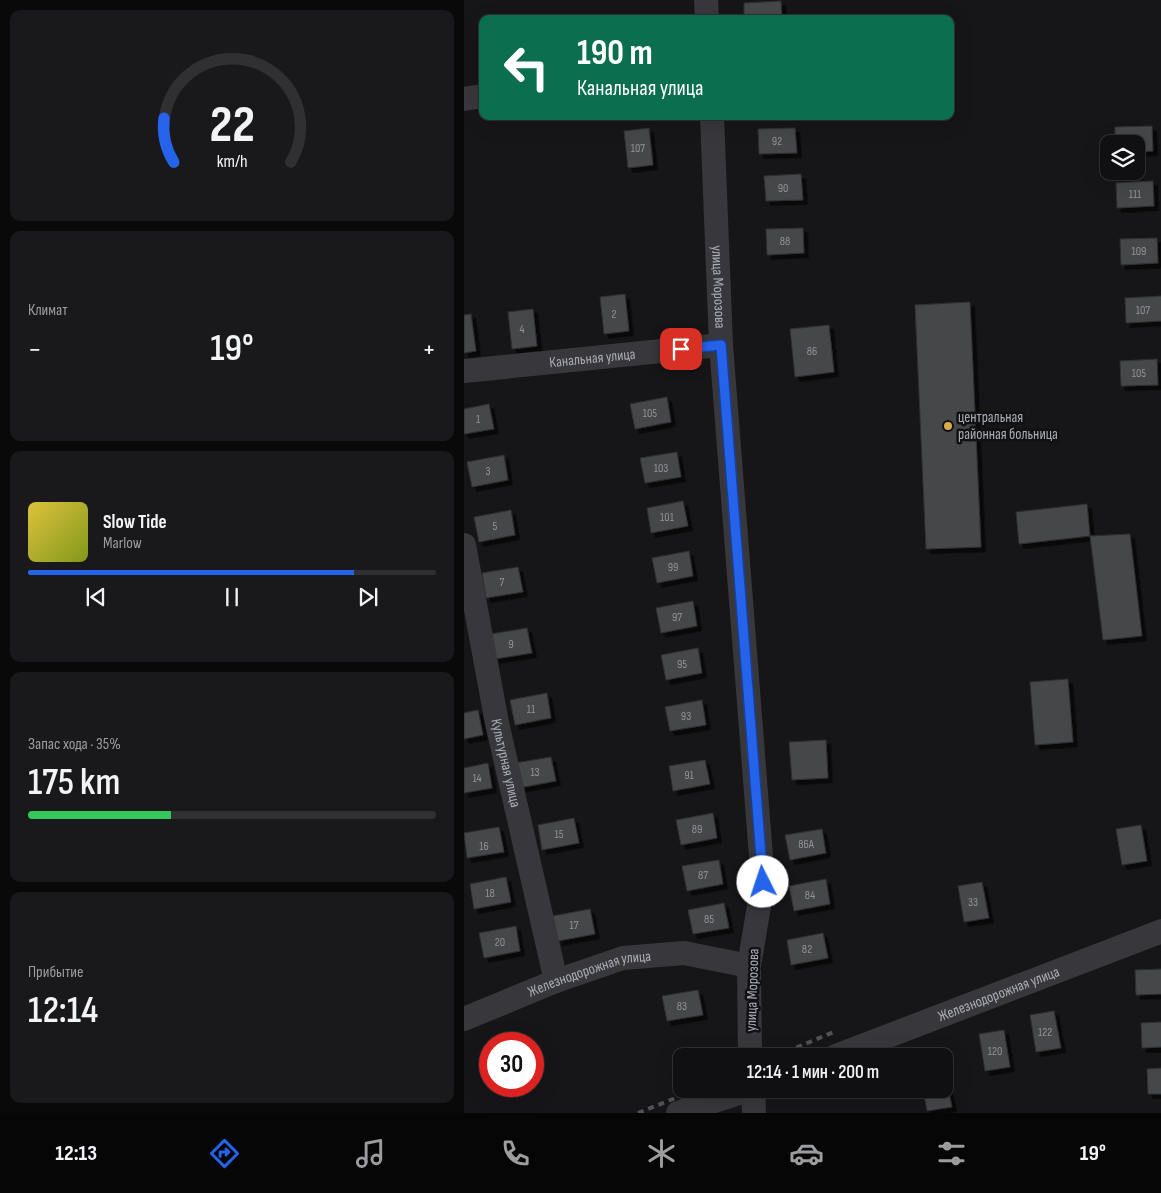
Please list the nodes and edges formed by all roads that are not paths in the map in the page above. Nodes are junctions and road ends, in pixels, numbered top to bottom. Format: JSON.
{"nodes":[{"id":1,"x":706,"y":0,"type":"edge"},
{"id":2,"x":707,"y":15,"type":"edge"},
{"id":3,"x":479,"y":97,"type":"edge"},
{"id":4,"x":464,"y":99,"type":"edge"},
{"id":5,"x":712,"y":120,"type":"edge"},
{"id":6,"x":721,"y":345,"type":"junction"},
{"id":7,"x":464,"y":370,"type":"edge"},
{"id":8,"x":464,"y":544,"type":"edge"},
{"id":9,"x":1161,"y":931,"type":"edge"},
{"id":10,"x":749,"y":966,"type":"junction"},
{"id":11,"x":556,"y":982,"type":"junction"},
{"id":12,"x":464,"y":1019,"type":"edge"},
{"id":13,"x":750,"y":1048,"type":"edge"},
{"id":14,"x":857,"y":1048,"type":"edge"},
{"id":15,"x":724,"y":1098,"type":"edge"},
{"id":16,"x":753,"y":1098,"type":"edge"},
{"id":17,"x":678,"y":1113,"type":"edge"},
{"id":18,"x":754,"y":1113,"type":"edge"}],
"edges":[{"from":1,"to":2,"type":"street"},
{"from":3,"to":4,"type":"street"},
{"from":5,"to":6,"type":"street","name":"улица Морозова"},
{"from":6,"to":7,"type":"street","name":"Канальная улица"},
{"from":6,"to":10,"type":"street","name":"улица Морозова"},
{"from":8,"to":11,"type":"street","name":"Культурная улица"},
{"from":9,"to":14,"type":"street","name":"Железнодорожная улица"},
{"from":10,"to":11,"type":"street","name":"Железнодорожная улица"},
{"from":10,"to":13,"type":"street","name":"улица Морозова"},
{"from":11,"to":12,"type":"street","name":"Железнодорожная улица"},
{"from":15,"to":17,"type":"street"},
{"from":16,"to":18,"type":"street"}]}
